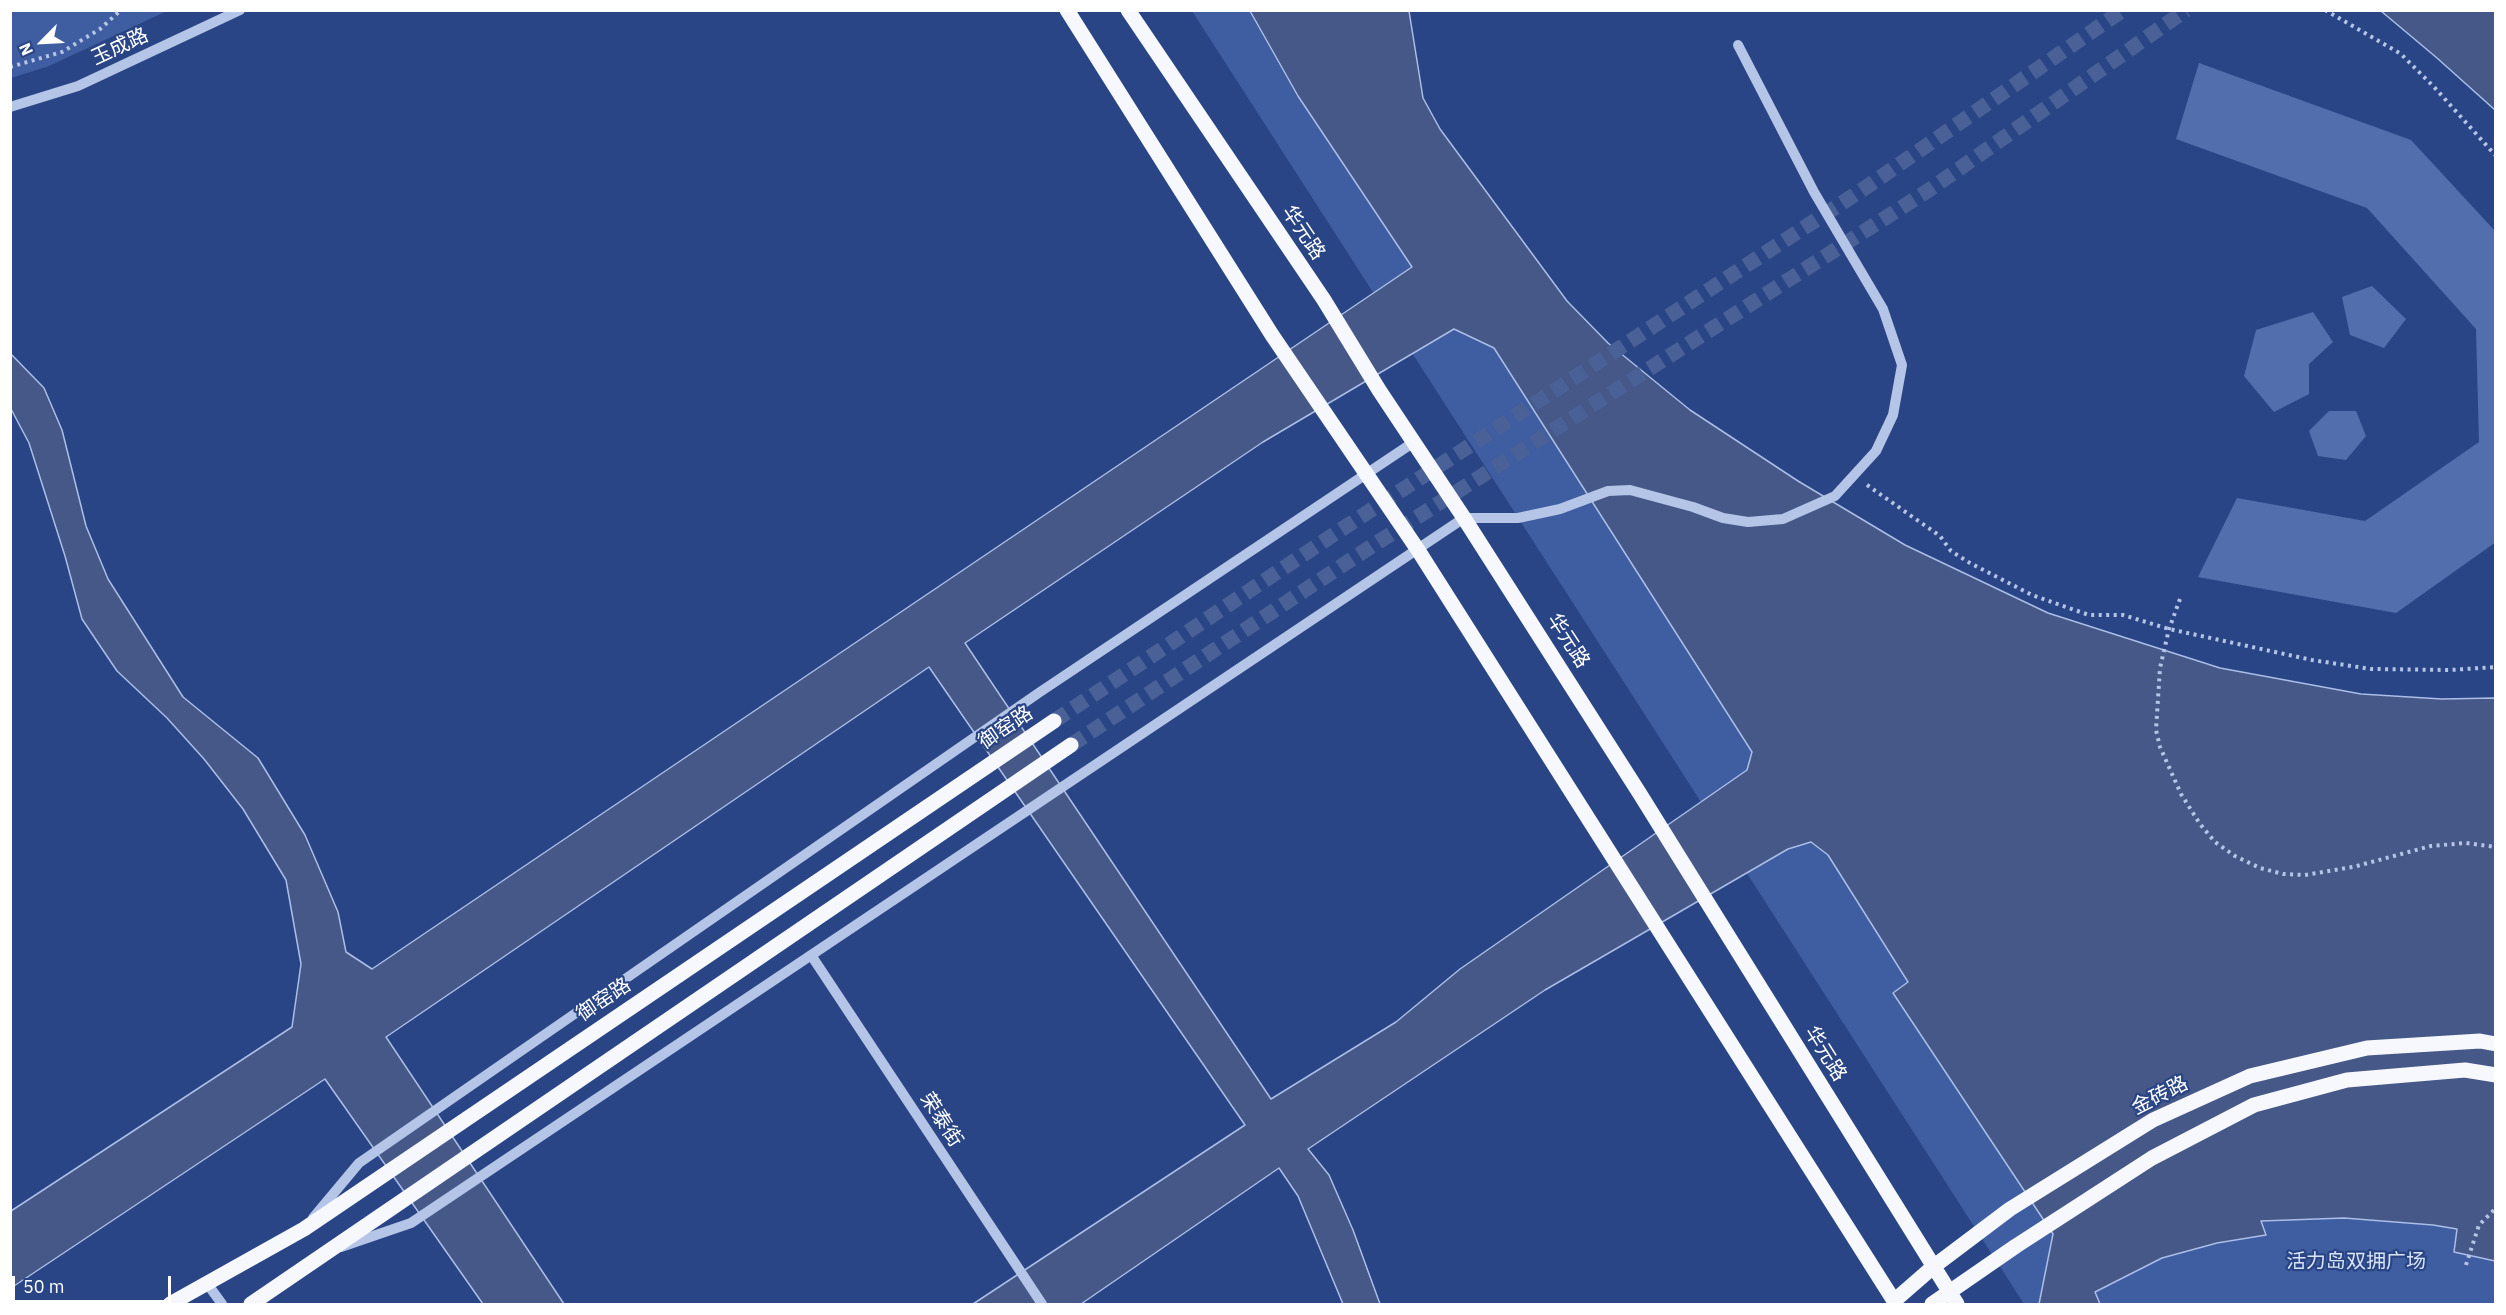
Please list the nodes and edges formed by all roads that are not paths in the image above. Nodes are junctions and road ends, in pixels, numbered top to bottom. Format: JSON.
{"nodes":[{"id":1,"x":240,"y":10,"type":"edge"},
{"id":2,"x":1067,"y":10,"type":"edge"},
{"id":3,"x":1128,"y":10,"type":"edge"},
{"id":4,"x":1738,"y":45,"type":"dead end"},
{"id":5,"x":10,"y":107,"type":"edge"},
{"id":6,"x":1414,"y":442,"type":"junction"},
{"id":7,"x":1367,"y":473,"type":"junction"},
{"id":8,"x":1464,"y":518,"type":"junction"},
{"id":9,"x":1418,"y":550,"type":"junction"},
{"id":10,"x":1054,"y":721,"type":"tunnel mouth"},
{"id":11,"x":1071,"y":745,"type":"tunnel mouth"},
{"id":12,"x":811,"y":955,"type":"junction"},
{"id":13,"x":2496,"y":1044,"type":"edge"},
{"id":14,"x":2496,"y":1075,"type":"edge"},
{"id":15,"x":304,"y":1228,"type":"junction"},
{"id":16,"x":327,"y":1252,"type":"junction"},
{"id":17,"x":1932,"y":1267,"type":"junction"},
{"id":18,"x":206,"y":1282,"type":"junction"},
{"id":19,"x":1953,"y":1298,"type":"edge"},
{"id":20,"x":1893,"y":1304,"type":"edge"},
{"id":21,"x":170,"y":1305,"type":"edge"},
{"id":22,"x":222,"y":1305,"type":"edge"},
{"id":23,"x":251,"y":1305,"type":"edge"},
{"id":24,"x":1042,"y":1305,"type":"edge"},
{"id":25,"x":1932,"y":1305,"type":"edge"}],
"edges":[{"from":1,"to":5,"type":"street","name":"玉成路"},
{"from":2,"to":7,"type":"main road"},
{"from":3,"to":6,"type":"main road","name":"华元路"},
{"from":4,"to":8,"type":"street"},
{"from":6,"to":7,"type":"street"},
{"from":6,"to":8,"type":"main road","name":"华元路"},
{"from":7,"to":9,"type":"main road"},
{"from":7,"to":15,"type":"street"},
{"from":8,"to":9,"type":"street"},
{"from":8,"to":17,"type":"main road","name":"华元路"},
{"from":9,"to":12,"type":"street"},
{"from":9,"to":20,"type":"main road"},
{"from":10,"to":15,"type":"main road","name":"御窑路"},
{"from":11,"to":16,"type":"main road"},
{"from":12,"to":16,"type":"street"},
{"from":12,"to":24,"type":"street","name":"荣泰街"},
{"from":13,"to":17,"type":"main road","name":"金砖路"},
{"from":14,"to":19,"type":"main road"},
{"from":15,"to":18,"type":"main road","name":"御窑路"},
{"from":16,"to":23,"type":"main road"},
{"from":17,"to":19,"type":"main road","name":"华元路"},
{"from":17,"to":20,"type":"main road","name":"金砖路"},
{"from":18,"to":21,"type":"main road","name":"御窑路"},
{"from":18,"to":22,"type":"street"},
{"from":19,"to":25,"type":"main road"}]}
